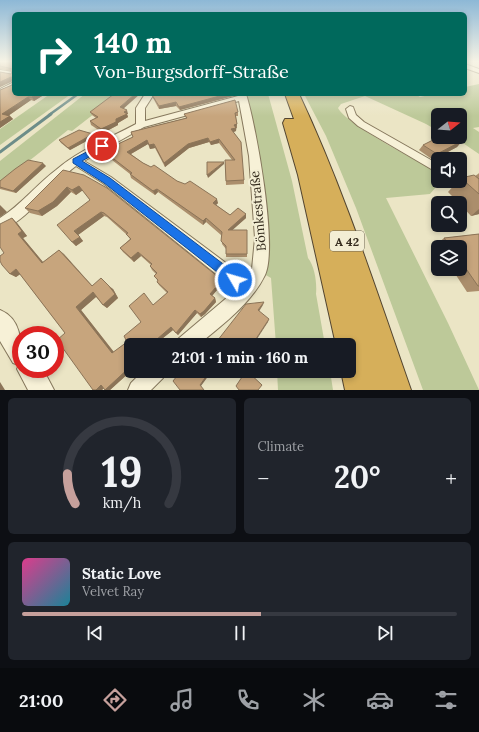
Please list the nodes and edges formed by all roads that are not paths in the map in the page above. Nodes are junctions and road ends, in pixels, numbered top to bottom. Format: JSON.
{"nodes":[{"id":1,"x":12,"y":85,"type":"edge"},
{"id":2,"x":0,"y":92,"type":"edge"},
{"id":3,"x":148,"y":96,"type":"edge"},
{"id":4,"x":239,"y":96,"type":"edge"},
{"id":5,"x":242,"y":96,"type":"edge"},
{"id":6,"x":281,"y":96,"type":"edge"},
{"id":7,"x":293,"y":96,"type":"edge"},
{"id":8,"x":350,"y":109,"type":"dead end"},
{"id":9,"x":141,"y":125,"type":"junction"},
{"id":10,"x":76,"y":161,"type":"junction"},
{"id":11,"x":431,"y":165,"type":"edge"},
{"id":12,"x":0,"y":225,"type":"edge"},
{"id":13,"x":247,"y":289,"type":"junction"},
{"id":14,"x":0,"y":321,"type":"edge"},
{"id":15,"x":192,"y":338,"type":"edge"},
{"id":16,"x":12,"y":340,"type":"edge"},
{"id":17,"x":35,"y":378,"type":"edge"},
{"id":18,"x":149,"y":378,"type":"edge"},
{"id":19,"x":42,"y":390,"type":"edge"},
{"id":20,"x":138,"y":390,"type":"edge"},
{"id":21,"x":363,"y":390,"type":"edge"},
{"id":22,"x":393,"y":390,"type":"edge"}],
"edges":[{"from":1,"to":2,"type":"street"},
{"from":3,"to":9,"type":"street"},
{"from":4,"to":9,"type":"street"},
{"from":5,"to":13,"type":"street","name":"Bömkestraße"},
{"from":6,"to":21,"type":"highway","number":"A 42"},
{"from":7,"to":22,"type":"highway","number":"A 42"},
{"from":8,"to":11,"type":"street"},
{"from":9,"to":10,"type":"street"},
{"from":10,"to":12,"type":"street"},
{"from":10,"to":13,"type":"street"},
{"from":13,"to":15,"type":"street","name":"Bömkestraße"},
{"from":14,"to":16,"type":"street"},
{"from":17,"to":19,"type":"street"},
{"from":18,"to":20,"type":"street"}]}
